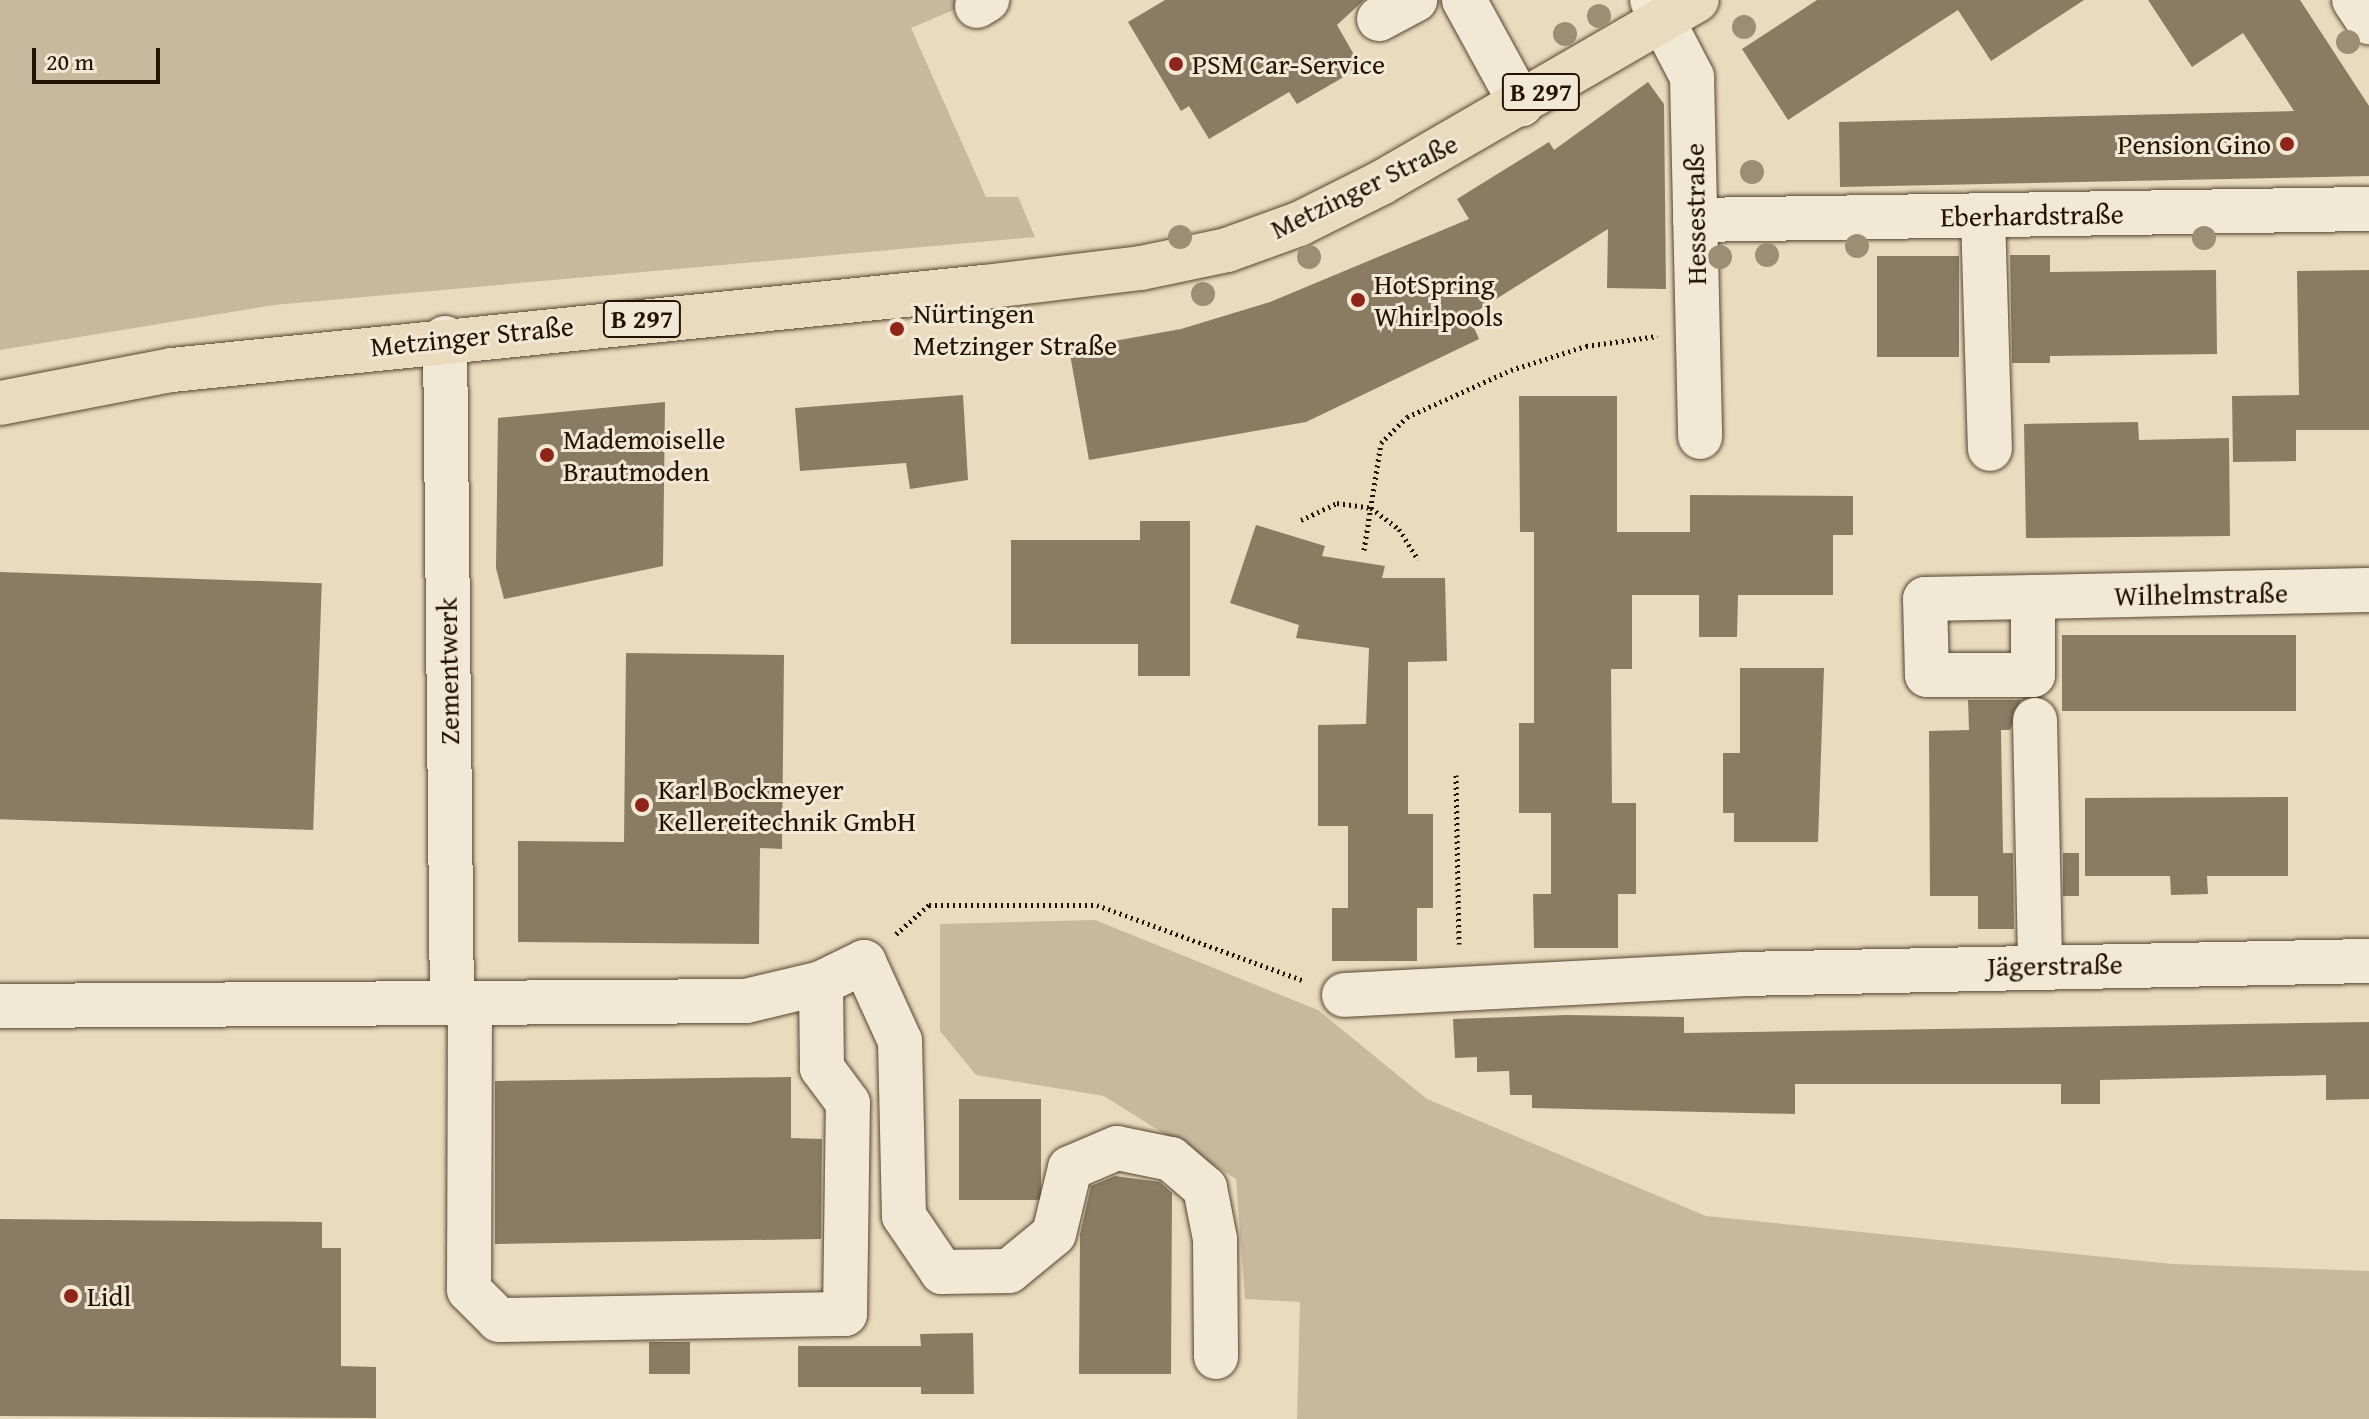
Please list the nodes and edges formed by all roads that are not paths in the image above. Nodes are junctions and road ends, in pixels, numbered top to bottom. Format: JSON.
{"nodes":[{"id":1,"x":1464,"y":0,"type":"edge"},
{"id":2,"x":2354,"y":0,"type":"edge"},
{"id":3,"x":1670,"y":6,"type":"edge"},
{"id":4,"x":2369,"y":22,"type":"edge"},
{"id":5,"x":1521,"y":104,"type":"junction"},
{"id":6,"x":2369,"y":209,"type":"edge"},
{"id":7,"x":1983,"y":216,"type":"junction"},
{"id":8,"x":1695,"y":220,"type":"junction"},
{"id":9,"x":445,"y":338,"type":"junction"},
{"id":10,"x":0,"y":403,"type":"edge"},
{"id":11,"x":1700,"y":437,"type":"dead end"},
{"id":12,"x":1990,"y":449,"type":"dead end"},
{"id":13,"x":2369,"y":590,"type":"edge"},
{"id":14,"x":2033,"y":597,"type":"dead end"},
{"id":15,"x":2035,"y":720,"type":"dead end"},
{"id":16,"x":2369,"y":961,"type":"edge"},
{"id":17,"x":2040,"y":965,"type":"junction"},
{"id":18,"x":821,"y":983,"type":"junction"},
{"id":19,"x":1344,"y":995,"type":"road end"},
{"id":20,"x":461,"y":1004,"type":"junction"},
{"id":21,"x":0,"y":1006,"type":"edge"},
{"id":22,"x":1216,"y":1357,"type":"dead end"}],
"edges":[{"from":1,"to":5,"type":"street"},
{"from":2,"to":4,"type":"street"},
{"from":3,"to":5,"type":"main road","name":"Metzinger Straße","number":"B 297"},
{"from":3,"to":8,"type":"street","name":"Hessestraße"},
{"from":5,"to":9,"type":"main road","name":"Metzinger Straße","number":"B 297"},
{"from":6,"to":7,"type":"street","name":"Eberhardstraße"},
{"from":7,"to":8,"type":"street","name":"Eberhardstraße"},
{"from":7,"to":12,"type":"street"},
{"from":8,"to":11,"type":"street","name":"Hessestraße"},
{"from":9,"to":10,"type":"main road","name":"Metzinger Straße","number":"B 297"},
{"from":9,"to":20,"type":"street","name":"Zementwerk"},
{"from":13,"to":14,"type":"street","name":"Wilhelmstraße"},
{"from":15,"to":17,"type":"street"},
{"from":16,"to":17,"type":"street","name":"Jägerstraße"},
{"from":17,"to":19,"type":"street","name":"Jägerstraße"},
{"from":18,"to":20,"type":"street"},
{"from":18,"to":20,"type":"street","name":"Zementwerk"},
{"from":18,"to":22,"type":"street"},
{"from":20,"to":21,"type":"street"}]}
